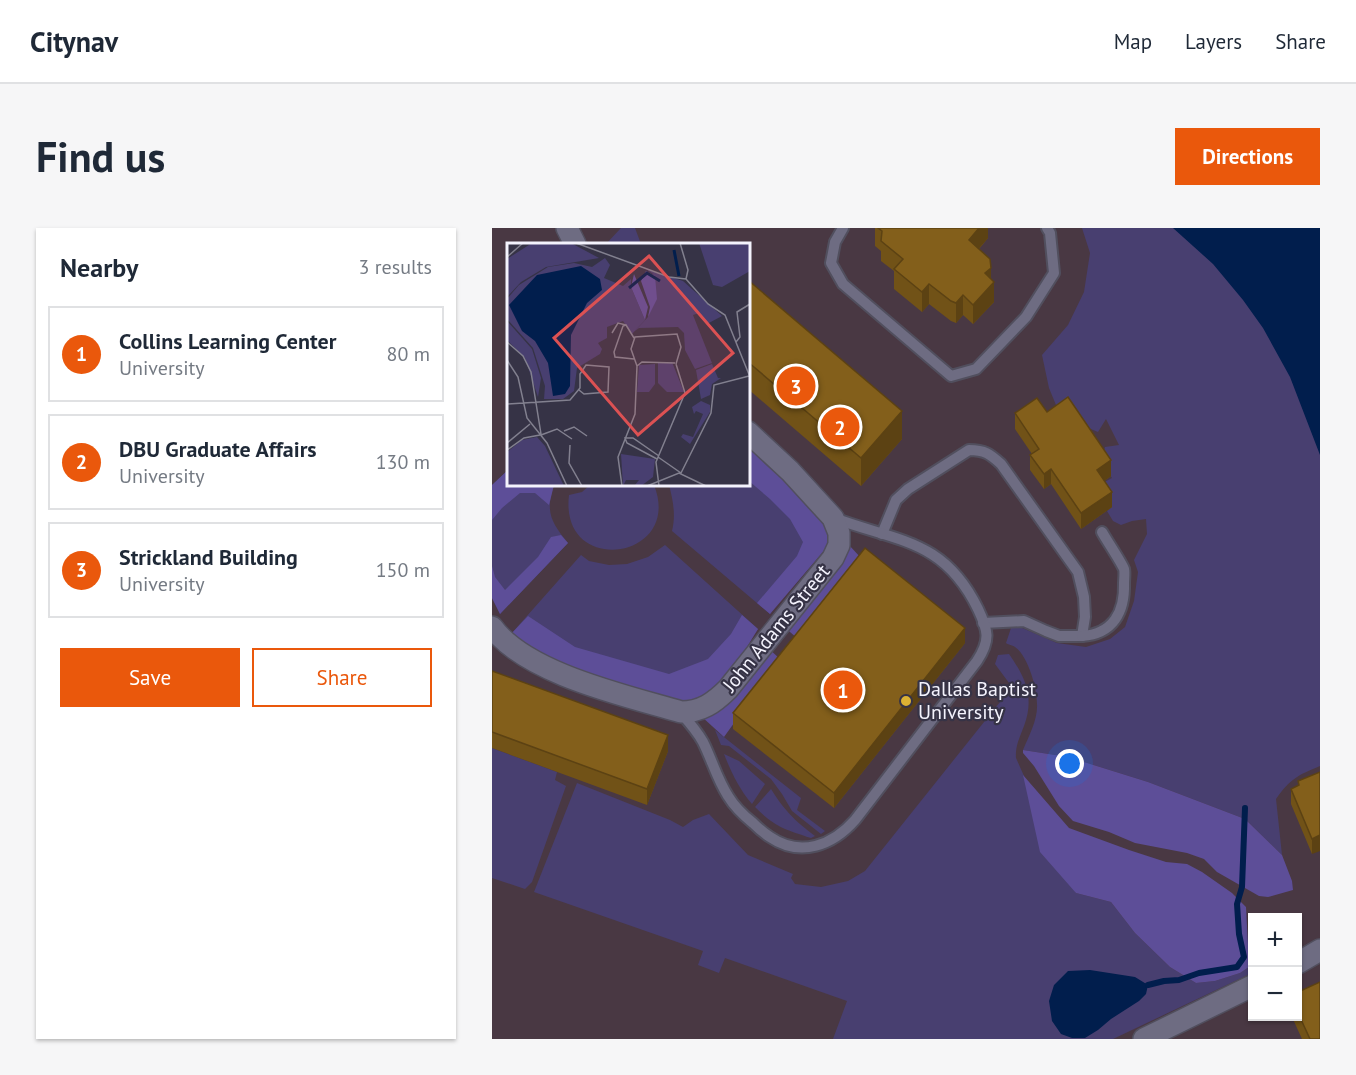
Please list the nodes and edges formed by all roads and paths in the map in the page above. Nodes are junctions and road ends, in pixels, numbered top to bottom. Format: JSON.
{"nodes":[{"id":1,"x":567,"y":228,"type":"edge"},
{"id":2,"x":843,"y":228,"type":"edge"},
{"id":3,"x":1047,"y":228,"type":"edge"},
{"id":4,"x":574,"y":243,"type":"edge"},
{"id":5,"x":750,"y":434,"type":"edge"},
{"id":6,"x":833,"y":518,"type":"junction"},
{"id":7,"x":1102,"y":532,"type":"dead end"},
{"id":8,"x":882,"y":534,"type":"junction"},
{"id":9,"x":983,"y":622,"type":"junction"},
{"id":10,"x":492,"y":627,"type":"edge"},
{"id":11,"x":1082,"y":636,"type":"junction"},
{"id":12,"x":681,"y":712,"type":"junction"},
{"id":13,"x":1320,"y":950,"type":"edge"},
{"id":14,"x":1302,"y":961,"type":"edge"},
{"id":15,"x":1248,"y":988,"type":"edge"},
{"id":16,"x":1144,"y":1039,"type":"edge"}],
"edges":[{"from":1,"to":4,"type":"street"},
{"from":2,"to":3,"type":"lane"},
{"from":5,"to":6,"type":"street"},
{"from":6,"to":8,"type":"lane"},
{"from":6,"to":12,"type":"street","name":"John Adams Street"},
{"from":7,"to":11,"type":"lane"},
{"from":8,"to":9,"type":"lane"},
{"from":8,"to":11,"type":"lane"},
{"from":9,"to":11,"type":"lane"},
{"from":9,"to":12,"type":"lane"},
{"from":10,"to":12,"type":"street"},
{"from":13,"to":14,"type":"street"},
{"from":15,"to":16,"type":"street"}]}
